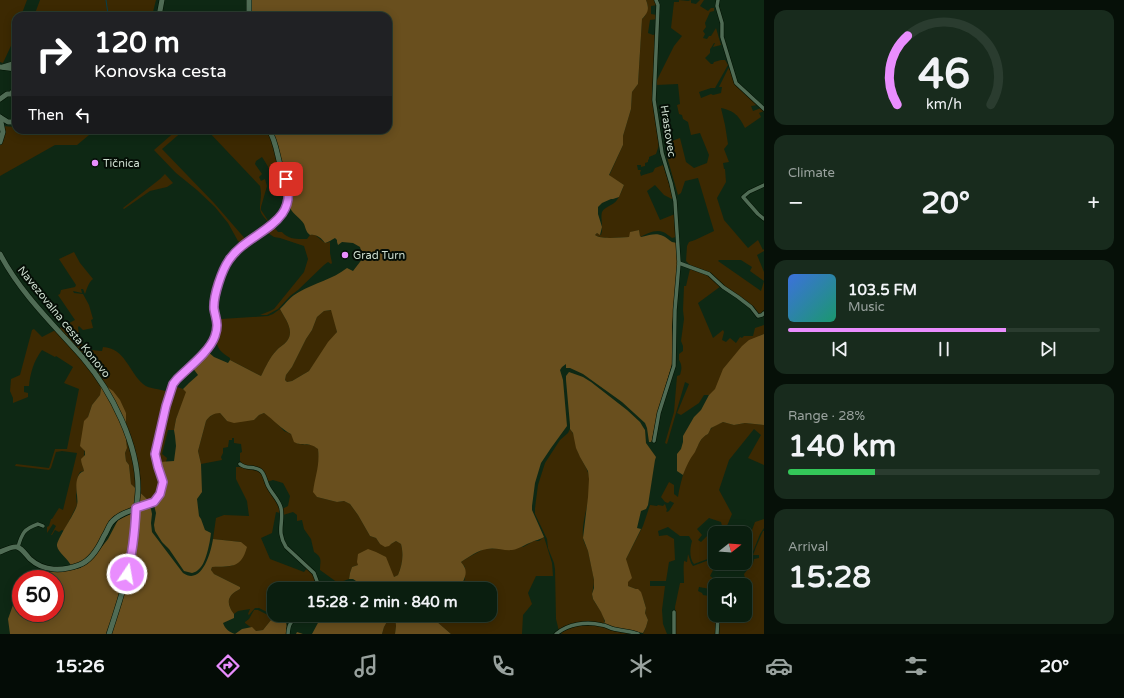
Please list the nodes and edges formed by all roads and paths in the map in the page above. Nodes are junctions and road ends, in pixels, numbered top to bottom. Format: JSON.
{"nodes":[{"id":1,"x":162,"y":0,"type":"edge"},
{"id":2,"x":249,"y":0,"type":"edge"},
{"id":3,"x":656,"y":0,"type":"edge"},
{"id":4,"x":718,"y":0,"type":"edge"},
{"id":5,"x":160,"y":12,"type":"edge"},
{"id":6,"x":248,"y":12,"type":"edge"},
{"id":7,"x":12,"y":64,"type":"edge"},
{"id":8,"x":1,"y":67,"type":"edge"},
{"id":9,"x":12,"y":69,"type":"edge"},
{"id":10,"x":12,"y":94,"type":"edge"},
{"id":11,"x":0,"y":99,"type":"edge"},
{"id":12,"x":764,"y":109,"type":"edge"},
{"id":13,"x":0,"y":117,"type":"edge"},
{"id":14,"x":12,"y":121,"type":"edge"},
{"id":15,"x":12,"y":124,"type":"edge"},
{"id":16,"x":3,"y":132,"type":"junction"},
{"id":17,"x":271,"y":134,"type":"edge"},
{"id":18,"x":0,"y":142,"type":"edge"},
{"id":19,"x":764,"y":185,"type":"edge"},
{"id":20,"x":764,"y":219,"type":"edge"},
{"id":21,"x":0,"y":254,"type":"edge"},
{"id":22,"x":679,"y":263,"type":"junction"},
{"id":23,"x":764,"y":313,"type":"edge"},
{"id":24,"x":654,"y":441,"type":"dead end"},
{"id":25,"x":240,"y":464,"type":"dead end"},
{"id":26,"x":136,"y":508,"type":"junction"},
{"id":27,"x":43,"y":526,"type":"dead end"},
{"id":28,"x":18,"y":547,"type":"junction"},
{"id":29,"x":0,"y":552,"type":"edge"},
{"id":30,"x":317,"y":582,"type":"edge"},
{"id":31,"x":674,"y":612,"type":"dead end"},
{"id":32,"x":291,"y":622,"type":"edge"},
{"id":33,"x":718,"y":622,"type":"edge"},
{"id":34,"x":109,"y":634,"type":"edge"},
{"id":35,"x":288,"y":634,"type":"edge"},
{"id":36,"x":556,"y":634,"type":"edge"},
{"id":37,"x":638,"y":634,"type":"edge"},
{"id":38,"x":674,"y":634,"type":"edge"},
{"id":39,"x":717,"y":634,"type":"edge"}],
"edges":[{"from":1,"to":5,"type":"street"},
{"from":2,"to":6,"type":"street"},
{"from":3,"to":22,"type":"street","name":"Hrastovec"},
{"from":4,"to":12,"type":"street"},
{"from":7,"to":8,"type":"street"},
{"from":8,"to":9,"type":"street"},
{"from":10,"to":11,"type":"street"},
{"from":13,"to":14,"type":"street"},
{"from":13,"to":16,"type":"street"},
{"from":15,"to":16,"type":"street"},
{"from":16,"to":18,"type":"street"},
{"from":17,"to":26,"type":"street"},
{"from":19,"to":20,"type":"street"},
{"from":21,"to":26,"type":"street","name":"Navezovalna cesta Konovo"},
{"from":22,"to":23,"type":"street"},
{"from":22,"to":24,"type":"street","name":"Hrastovec"},
{"from":25,"to":30,"type":"street"},
{"from":26,"to":28,"type":"street"},
{"from":26,"to":34,"type":"street","name":"Navezovalna cesta Konovo"},
{"from":27,"to":28,"type":"street"},
{"from":28,"to":29,"type":"street"},
{"from":31,"to":38,"type":"street"},
{"from":32,"to":35,"type":"street"},
{"from":33,"to":39,"type":"street"},
{"from":36,"to":37,"type":"street"}]}
